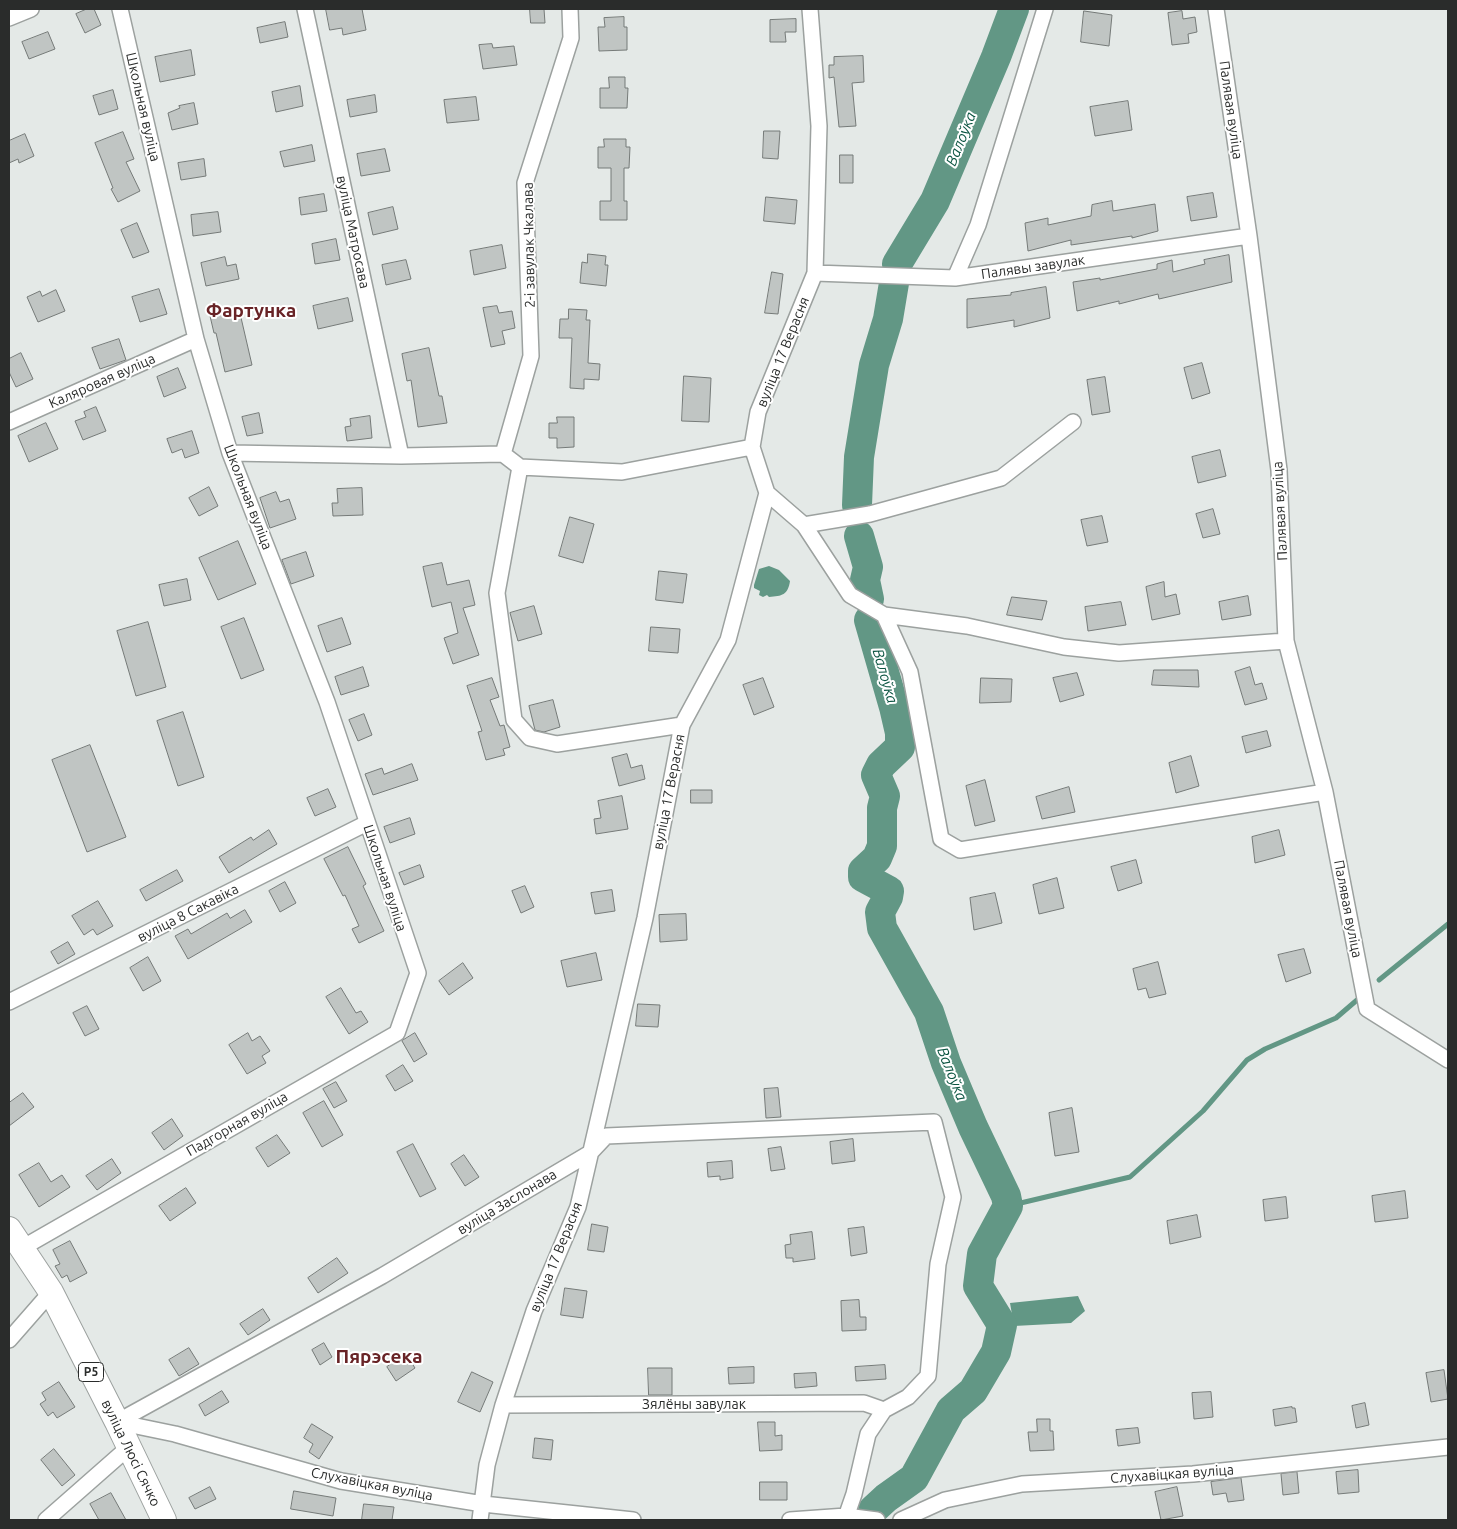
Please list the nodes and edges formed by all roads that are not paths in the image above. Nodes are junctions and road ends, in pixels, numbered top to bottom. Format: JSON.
{"nodes":[{"id":1,"x":31,"y":9,"type":"edge"},
{"id":2,"x":120,"y":9,"type":"edge"},
{"id":3,"x":304,"y":9,"type":"edge"},
{"id":4,"x":570,"y":9,"type":"edge"},
{"id":5,"x":810,"y":9,"type":"edge"},
{"id":6,"x":1045,"y":9,"type":"edge"},
{"id":7,"x":1216,"y":9,"type":"edge"},
{"id":8,"x":9,"y":18,"type":"edge"},
{"id":9,"x":1249,"y":236,"type":"junction"},
{"id":10,"x":815,"y":273,"type":"junction"},
{"id":11,"x":955,"y":278,"type":"junction"},
{"id":12,"x":196,"y":339,"type":"junction"},
{"id":13,"x":9,"y":422,"type":"edge"},
{"id":14,"x":1073,"y":422,"type":"dead end"},
{"id":15,"x":752,"y":447,"type":"junction"},
{"id":16,"x":230,"y":453,"type":"junction"},
{"id":17,"x":503,"y":454,"type":"junction"},
{"id":18,"x":401,"y":456,"type":"junction"},
{"id":19,"x":520,"y":467,"type":"junction"},
{"id":20,"x":767,"y":493,"type":"junction"},
{"id":21,"x":804,"y":525,"type":"junction"},
{"id":22,"x":884,"y":616,"type":"junction"},
{"id":23,"x":1286,"y":641,"type":"junction"},
{"id":24,"x":682,"y":725,"type":"junction"},
{"id":25,"x":1325,"y":792,"type":"junction"},
{"id":26,"x":367,"y":823,"type":"junction"},
{"id":27,"x":418,"y":973,"type":"joint"},
{"id":28,"x":9,"y":1002,"type":"edge"},
{"id":29,"x":1448,"y":1060,"type":"edge"},
{"id":30,"x":590,"y":1153,"type":"junction"},
{"id":31,"x":15,"y":1238,"type":"edge"},
{"id":32,"x":51,"y":1292,"type":"junction"},
{"id":33,"x":9,"y":1340,"type":"edge"},
{"id":34,"x":502,"y":1405,"type":"junction"},
{"id":35,"x":884,"y":1410,"type":"junction"},
{"id":36,"x":117,"y":1422,"type":"junction"},
{"id":37,"x":129,"y":1447,"type":"junction"},
{"id":38,"x":1448,"y":1447,"type":"edge"},
{"id":39,"x":483,"y":1504,"type":"junction"},
{"id":40,"x":846,"y":1518,"type":"edge"},
{"id":41,"x":46,"y":1520,"type":"edge"},
{"id":42,"x":164,"y":1520,"type":"edge"},
{"id":43,"x":480,"y":1520,"type":"edge"},
{"id":44,"x":633,"y":1520,"type":"edge"},
{"id":45,"x":790,"y":1520,"type":"edge"},
{"id":46,"x":877,"y":1520,"type":"edge"},
{"id":47,"x":901,"y":1520,"type":"edge"}],
"edges":[{"from":1,"to":8,"type":"street"},
{"from":2,"to":12,"type":"street","name":"Школьная вуліца"},
{"from":3,"to":18,"type":"street","name":"вуліца Матросава"},
{"from":4,"to":17,"type":"street","name":"2-і завулак Чкалава"},
{"from":5,"to":10,"type":"street","name":"вуліца 17 Верасня"},
{"from":6,"to":11,"type":"street"},
{"from":7,"to":9,"type":"street","name":"Палявая вуліца"},
{"from":9,"to":11,"type":"street","name":"Палявы завулак"},
{"from":9,"to":23,"type":"street","name":"Палявая вуліца"},
{"from":10,"to":11,"type":"street","name":"Палявы завулак"},
{"from":10,"to":15,"type":"street","name":"вуліца 17 Верасня"},
{"from":12,"to":13,"type":"street","name":"Каляровая вуліца"},
{"from":12,"to":16,"type":"street","name":"Школьная вуліца"},
{"from":14,"to":21,"type":"street"},
{"from":15,"to":19,"type":"street"},
{"from":15,"to":20,"type":"street","name":"вуліца 17 Верасня"},
{"from":16,"to":18,"type":"street"},
{"from":16,"to":26,"type":"street","name":"Школьная вуліца"},
{"from":17,"to":18,"type":"street"},
{"from":17,"to":19,"type":"street"},
{"from":19,"to":24,"type":"street"},
{"from":20,"to":21,"type":"street"},
{"from":20,"to":24,"type":"street","name":"вуліца 17 Верасня"},
{"from":21,"to":22,"type":"street"},
{"from":22,"to":23,"type":"street"},
{"from":22,"to":25,"type":"street"},
{"from":23,"to":25,"type":"street","name":"Палявая вуліца"},
{"from":24,"to":30,"type":"street","name":"вуліца 17 Верасня"},
{"from":25,"to":29,"type":"street","name":"Палявая вуліца"},
{"from":26,"to":27,"type":"street","name":"Школьная вуліца"},
{"from":26,"to":28,"type":"street","name":"вуліца 8 Сакавіка"},
{"from":27,"to":31,"type":"street","name":"Падгорная вуліца"},
{"from":30,"to":34,"type":"street","name":"вуліца 17 Верасня"},
{"from":30,"to":35,"type":"street","name":"вуліца Заслонава"},
{"from":30,"to":36,"type":"street","name":"вуліца Заслонава"},
{"from":31,"to":32,"type":"main road","name":"вуліца Люсі Сячко","number":"Р5"},
{"from":32,"to":33,"type":"street"},
{"from":32,"to":36,"type":"main road","name":"вуліца Люсі Сячко","number":"Р5"},
{"from":34,"to":35,"type":"street","name":"Зялёны завулак"},
{"from":34,"to":39,"type":"street","name":"вуліца 17 Верасня"},
{"from":35,"to":40,"type":"street"},
{"from":36,"to":37,"type":"main road","name":"вуліца Люсі Сячко","number":"Р5"},
{"from":36,"to":39,"type":"street","name":"Слухавіцкая вуліца"},
{"from":37,"to":41,"type":"street"},
{"from":37,"to":42,"type":"main road","name":"вуліца Люсі Сячко","number":"Р5"},
{"from":38,"to":47,"type":"street","name":"Слухавіцкая вуліца"},
{"from":39,"to":43,"type":"street","name":"вуліца 17 Верасня"},
{"from":39,"to":44,"type":"street","name":"Слухавіцкая вуліца"},
{"from":40,"to":45,"type":"street"},
{"from":40,"to":46,"type":"street"}]}
